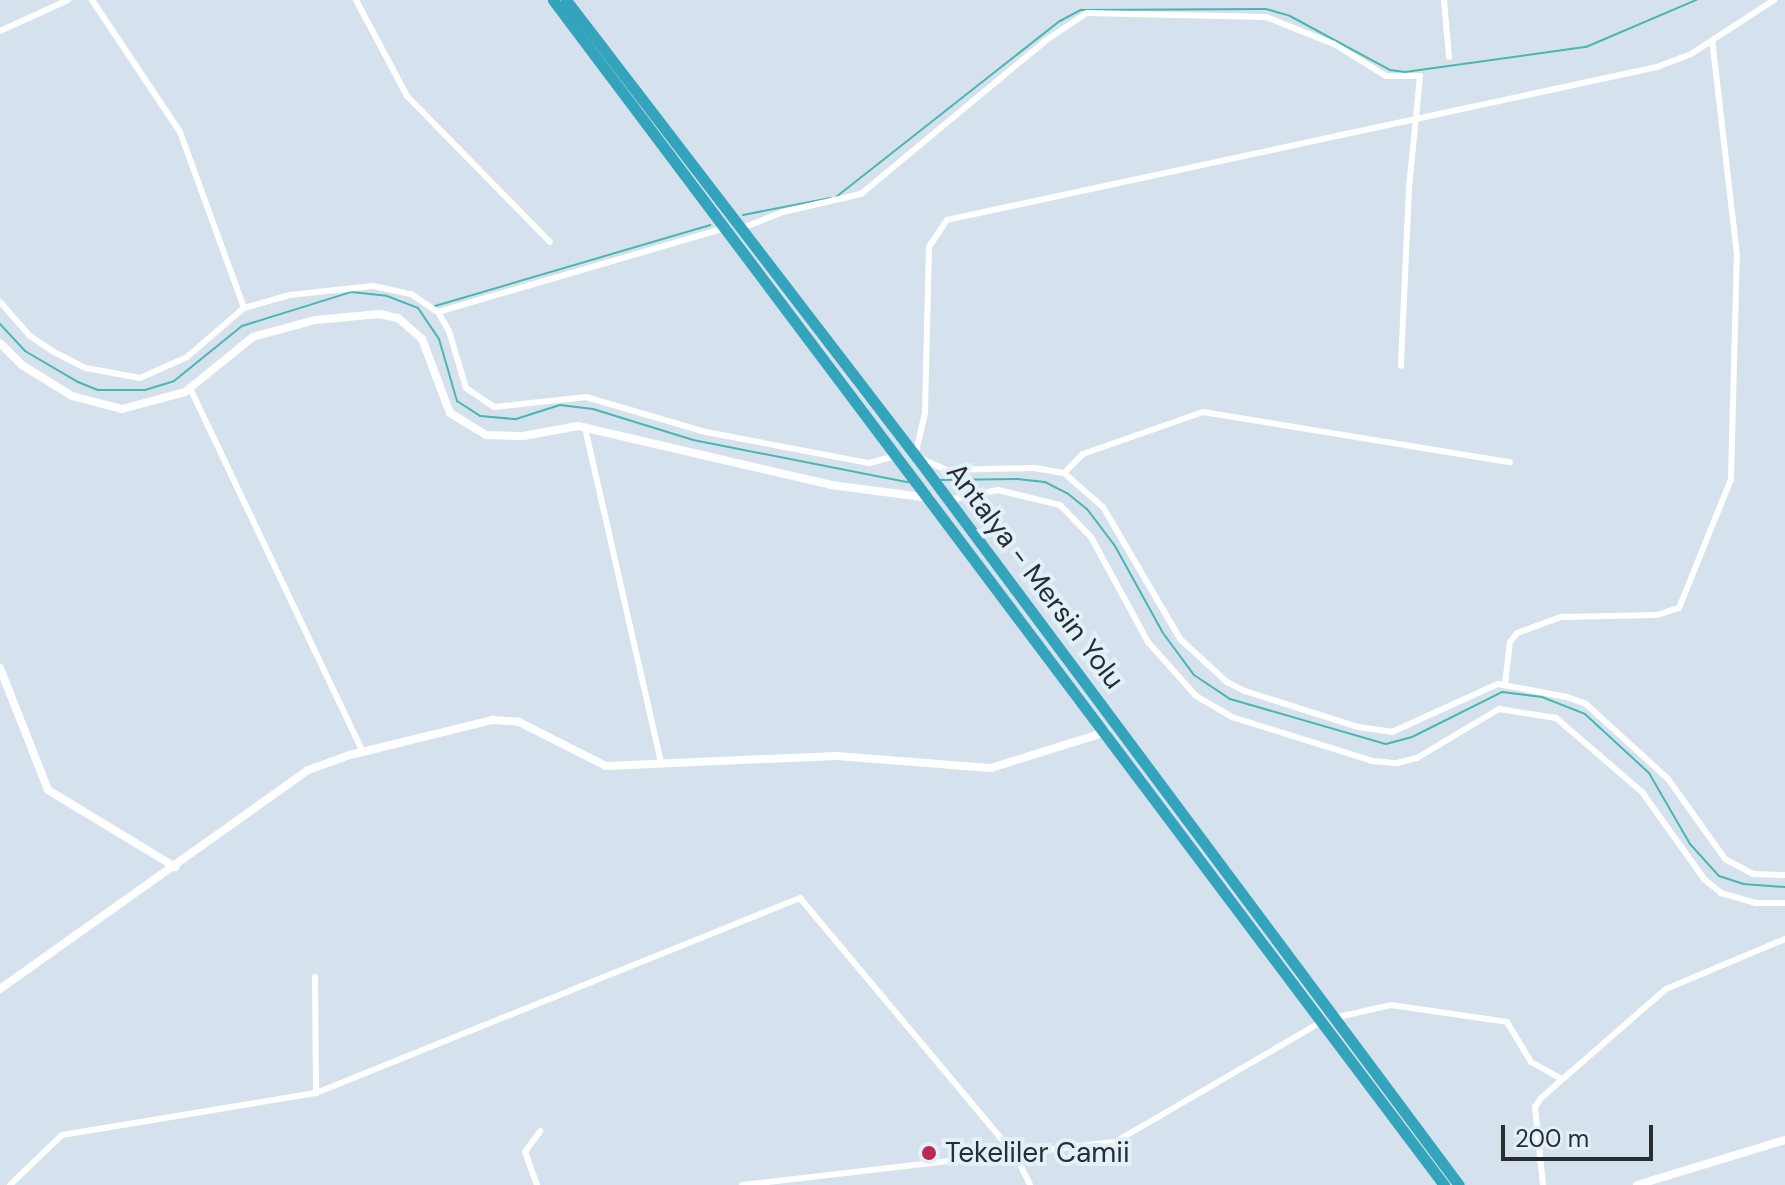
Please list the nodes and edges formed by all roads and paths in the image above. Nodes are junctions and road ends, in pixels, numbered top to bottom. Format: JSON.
{"nodes":[{"id":1,"x":68,"y":0,"type":"edge"},
{"id":2,"x":92,"y":0,"type":"edge"},
{"id":3,"x":356,"y":0,"type":"edge"},
{"id":4,"x":553,"y":0,"type":"edge"},
{"id":5,"x":566,"y":0,"type":"edge"},
{"id":6,"x":1444,"y":0,"type":"edge"},
{"id":7,"x":1774,"y":0,"type":"edge"},
{"id":8,"x":0,"y":31,"type":"edge"},
{"id":9,"x":1712,"y":40,"type":"junction"},
{"id":10,"x":1449,"y":57,"type":"dead end"},
{"id":11,"x":1414,"y":119,"type":"junction"},
{"id":12,"x":726,"y":228,"type":"junction"},
{"id":13,"x":740,"y":229,"type":"junction"},
{"id":14,"x":550,"y":242,"type":"dead end"},
{"id":15,"x":0,"y":302,"type":"edge"},
{"id":16,"x":244,"y":308,"type":"junction"},
{"id":17,"x":438,"y":312,"type":"junction"},
{"id":18,"x":0,"y":343,"type":"edge"},
{"id":19,"x":1401,"y":366,"type":"dead end"},
{"id":20,"x":190,"y":388,"type":"junction"},
{"id":21,"x":585,"y":428,"type":"junction"},
{"id":22,"x":899,"y":455,"type":"junction"},
{"id":23,"x":918,"y":460,"type":"junction"},
{"id":24,"x":1510,"y":462,"type":"dead end"},
{"id":25,"x":1064,"y":473,"type":"junction"},
{"id":26,"x":937,"y":495,"type":"junction"},
{"id":27,"x":0,"y":668,"type":"edge"},
{"id":28,"x":1505,"y":684,"type":"junction"},
{"id":29,"x":1106,"y":732,"type":"junction"},
{"id":30,"x":363,"y":752,"type":"junction"},
{"id":31,"x":661,"y":763,"type":"junction"},
{"id":32,"x":175,"y":867,"type":"junction"},
{"id":33,"x":1785,"y":875,"type":"edge"},
{"id":34,"x":1785,"y":903,"type":"edge"},
{"id":35,"x":1785,"y":939,"type":"edge"},
{"id":36,"x":315,"y":977,"type":"dead end"},
{"id":37,"x":0,"y":989,"type":"edge"},
{"id":38,"x":1327,"y":1020,"type":"junction"},
{"id":39,"x":1562,"y":1079,"type":"junction"},
{"id":40,"x":316,"y":1093,"type":"junction"},
{"id":41,"x":540,"y":1131,"type":"dead end"},
{"id":42,"x":1785,"y":1140,"type":"edge"},
{"id":43,"x":1016,"y":1156,"type":"junction"},
{"id":44,"x":1643,"y":1184,"type":"edge"},
{"id":45,"x":10,"y":1185,"type":"edge"},
{"id":46,"x":537,"y":1185,"type":"edge"},
{"id":47,"x":742,"y":1185,"type":"edge"},
{"id":48,"x":1030,"y":1185,"type":"edge"},
{"id":49,"x":1444,"y":1185,"type":"edge"},
{"id":50,"x":1459,"y":1185,"type":"edge"},
{"id":51,"x":1543,"y":1185,"type":"edge"}],
"edges":[{"from":1,"to":8,"type":"street"},
{"from":2,"to":16,"type":"street"},
{"from":3,"to":14,"type":"street"},
{"from":4,"to":12,"type":"highway","name":"Antalya - Mersin Yolu"},
{"from":5,"to":13,"type":"highway","name":"Antalya - Mersin Yolu"},
{"from":6,"to":10,"type":"street"},
{"from":7,"to":9,"type":"street"},
{"from":9,"to":11,"type":"street"},
{"from":9,"to":28,"type":"street"},
{"from":11,"to":13,"type":"street"},
{"from":11,"to":19,"type":"street"},
{"from":11,"to":23,"type":"street"},
{"from":12,"to":17,"type":"street"},
{"from":12,"to":22,"type":"highway","name":"Antalya - Mersin Yolu"},
{"from":13,"to":23,"type":"highway","name":"Antalya - Mersin Yolu"},
{"from":15,"to":16,"type":"street"},
{"from":16,"to":17,"type":"street"},
{"from":17,"to":22,"type":"street"},
{"from":18,"to":20,"type":"street"},
{"from":20,"to":21,"type":"street"},
{"from":20,"to":30,"type":"street"},
{"from":21,"to":26,"type":"street"},
{"from":21,"to":31,"type":"street"},
{"from":22,"to":26,"type":"highway","name":"Antalya - Mersin Yolu"},
{"from":23,"to":25,"type":"street"},
{"from":23,"to":26,"type":"highway","name":"Antalya - Mersin Yolu"},
{"from":24,"to":25,"type":"street"},
{"from":25,"to":28,"type":"street"},
{"from":26,"to":29,"type":"highway","name":"Antalya - Mersin Yolu"},
{"from":26,"to":34,"type":"street"},
{"from":26,"to":38,"type":"highway","name":"Antalya - Mersin Yolu"},
{"from":27,"to":32,"type":"street"},
{"from":28,"to":33,"type":"street"},
{"from":29,"to":31,"type":"street"},
{"from":29,"to":38,"type":"highway","name":"Antalya - Mersin Yolu"},
{"from":30,"to":31,"type":"street"},
{"from":30,"to":32,"type":"street"},
{"from":32,"to":37,"type":"street"},
{"from":35,"to":39,"type":"street"},
{"from":36,"to":40,"type":"street"},
{"from":38,"to":39,"type":"street"},
{"from":38,"to":43,"type":"street"},
{"from":38,"to":49,"type":"highway","name":"Antalya - Mersin Yolu"},
{"from":38,"to":50,"type":"highway","name":"Antalya - Mersin Yolu"},
{"from":39,"to":51,"type":"street"},
{"from":40,"to":43,"type":"street"},
{"from":40,"to":45,"type":"street"},
{"from":41,"to":46,"type":"street"},
{"from":42,"to":44,"type":"street"},
{"from":43,"to":47,"type":"street"},
{"from":43,"to":48,"type":"street"}]}
